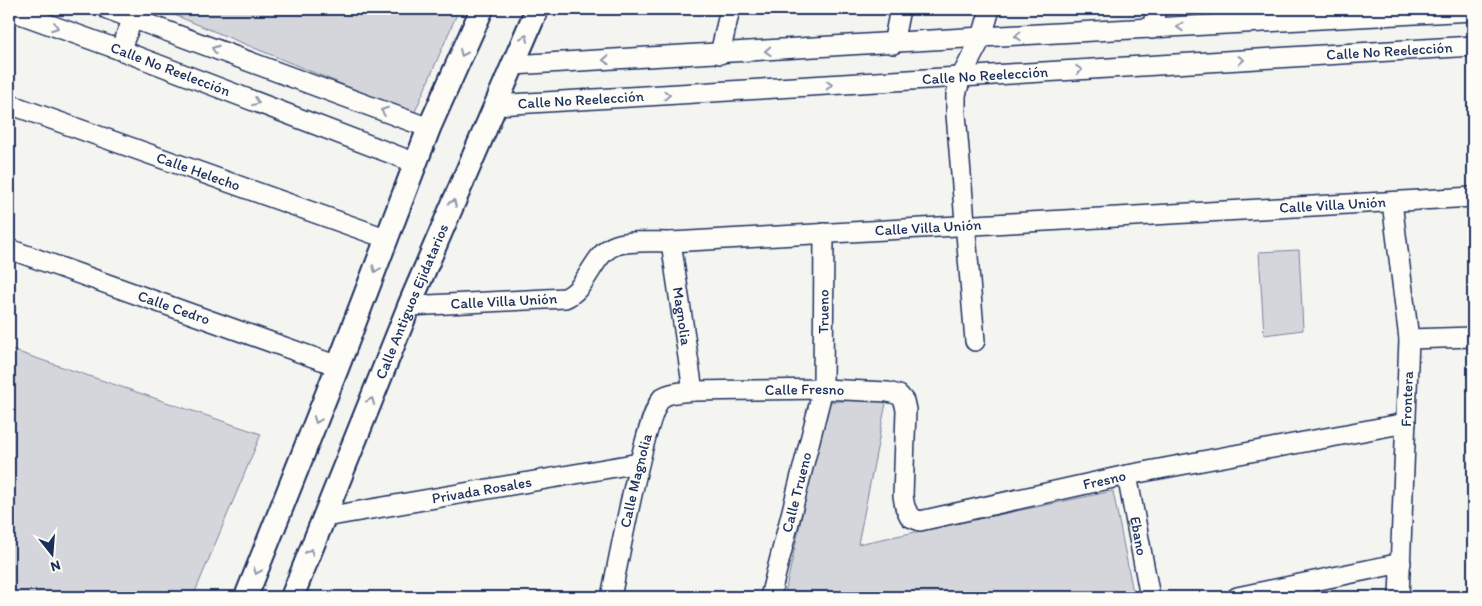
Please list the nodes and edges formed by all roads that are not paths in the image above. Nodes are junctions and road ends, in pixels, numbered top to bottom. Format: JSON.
{"nodes":[{"id":1,"x":107,"y":9,"type":"edge"},
{"id":2,"x":482,"y":9,"type":"edge"},
{"id":3,"x":537,"y":9,"type":"edge"},
{"id":4,"x":730,"y":9,"type":"edge"},
{"id":5,"x":900,"y":9,"type":"edge"},
{"id":6,"x":990,"y":9,"type":"edge"},
{"id":7,"x":1156,"y":9,"type":"edge"},
{"id":8,"x":9,"y":10,"type":"edge"},
{"id":9,"x":1473,"y":11,"type":"edge"},
{"id":10,"x":135,"y":14,"type":"edge"},
{"id":11,"x":1152,"y":29,"type":"junction"},
{"id":12,"x":982,"y":37,"type":"junction"},
{"id":13,"x":893,"y":44,"type":"junction"},
{"id":14,"x":1473,"y":46,"type":"edge"},
{"id":15,"x":120,"y":50,"type":"junction"},
{"id":16,"x":720,"y":54,"type":"junction"},
{"id":17,"x":513,"y":65,"type":"junction"},
{"id":18,"x":961,"y":77,"type":"junction"},
{"id":19,"x":9,"y":104,"type":"edge"},
{"id":20,"x":496,"y":105,"type":"junction"},
{"id":21,"x":430,"y":128,"type":"junction"},
{"id":22,"x":416,"y":163,"type":"junction"},
{"id":23,"x":1473,"y":198,"type":"edge"},
{"id":24,"x":1392,"y":202,"type":"junction"},
{"id":25,"x":966,"y":226,"type":"junction"},
{"id":26,"x":824,"y":233,"type":"junction"},
{"id":27,"x":388,"y":239,"type":"junction"},
{"id":28,"x":671,"y":242,"type":"junction"},
{"id":29,"x":9,"y":249,"type":"edge"},
{"id":30,"x":408,"y":306,"type":"junction"},
{"id":31,"x":1473,"y":337,"type":"edge"},
{"id":32,"x":975,"y":340,"type":"dead end"},
{"id":33,"x":1409,"y":340,"type":"junction"},
{"id":34,"x":338,"y":366,"type":"junction"},
{"id":35,"x":823,"y":388,"type":"junction"},
{"id":36,"x":693,"y":391,"type":"junction"},
{"id":37,"x":906,"y":410,"type":"joint"},
{"id":38,"x":1406,"y":423,"type":"junction"},
{"id":39,"x":639,"y":463,"type":"junction"},
{"id":40,"x":1128,"y":474,"type":"junction"},
{"id":41,"x":324,"y":517,"type":"junction"},
{"id":42,"x":1401,"y":563,"type":"junction"},
{"id":43,"x":246,"y":597,"type":"edge"},
{"id":44,"x":292,"y":597,"type":"edge"},
{"id":45,"x":611,"y":597,"type":"edge"},
{"id":46,"x":770,"y":597,"type":"edge"},
{"id":47,"x":1150,"y":597,"type":"edge"},
{"id":48,"x":1237,"y":597,"type":"edge"},
{"id":49,"x":1399,"y":597,"type":"edge"}],
"edges":[{"from":1,"to":10,"type":"street"},
{"from":2,"to":21,"type":"street","one_way":true},
{"from":17,"to":3,"type":"street","name":"Calle Antiguos Ejidatarios","one_way":true},
{"from":4,"to":16,"type":"street"},
{"from":5,"to":13,"type":"street"},
{"from":6,"to":12,"type":"street"},
{"from":7,"to":11,"type":"street"},
{"from":8,"to":15,"type":"street","name":"Calle No Reelección","one_way":true},
{"from":9,"to":11,"type":"street","one_way":true},
{"from":10,"to":15,"type":"street"},
{"from":21,"to":10,"type":"street","one_way":true},
{"from":11,"to":12,"type":"street","one_way":true},
{"from":12,"to":13,"type":"street"},
{"from":12,"to":18,"type":"street"},
{"from":13,"to":16,"type":"street","one_way":true},
{"from":18,"to":14,"type":"street","name":"Calle No Reelección","one_way":true},
{"from":15,"to":22,"type":"street","name":"Calle No Reelección","one_way":true},
{"from":16,"to":17,"type":"street","one_way":true},
{"from":17,"to":20,"type":"street","name":"Calle Antiguos Ejidatarios"},
{"from":20,"to":18,"type":"street","name":"Calle No Reelección","one_way":true},
{"from":18,"to":25,"type":"street"},
{"from":19,"to":27,"type":"street","name":"Calle Helecho"},
{"from":30,"to":20,"type":"street","name":"Calle Antiguos Ejidatarios","one_way":true},
{"from":21,"to":22,"type":"street"},
{"from":22,"to":27,"type":"street"},
{"from":23,"to":24,"type":"street","name":"Calle Villa Unión"},
{"from":24,"to":25,"type":"street","name":"Calle Villa Unión"},
{"from":24,"to":33,"type":"street","name":"Frontera"},
{"from":25,"to":26,"type":"street","name":"Calle Villa Unión"},
{"from":25,"to":32,"type":"street"},
{"from":26,"to":28,"type":"street","name":"Calle Villa Unión"},
{"from":26,"to":35,"type":"street","name":"Trueno"},
{"from":27,"to":34,"type":"street","one_way":true},
{"from":28,"to":30,"type":"street","name":"Calle Villa Unión"},
{"from":28,"to":36,"type":"street","name":"Magnolia"},
{"from":29,"to":34,"type":"street","name":"Calle Cedro"},
{"from":41,"to":30,"type":"street","name":"Calle Antiguos Ejidatarios","one_way":true},
{"from":31,"to":33,"type":"street"},
{"from":33,"to":38,"type":"street","name":"Frontera"},
{"from":34,"to":43,"type":"street","one_way":true},
{"from":35,"to":36,"type":"street","name":"Calle Fresno"},
{"from":35,"to":37,"type":"street","name":"Calle Fresno"},
{"from":35,"to":46,"type":"street","name":"Calle Trueno"},
{"from":36,"to":39,"type":"street","name":"Calle Magnolia"},
{"from":37,"to":40,"type":"street","name":"Fresno"},
{"from":38,"to":40,"type":"street","name":"Fresno"},
{"from":38,"to":42,"type":"street","name":"Frontera"},
{"from":39,"to":41,"type":"street","name":"Privada Rosales"},
{"from":39,"to":45,"type":"street","name":"Calle Magnolia"},
{"from":40,"to":47,"type":"street","name":"Ebano"},
{"from":44,"to":41,"type":"street","name":"Calle Antiguos Ejidatarios","one_way":true},
{"from":42,"to":48,"type":"street"},
{"from":42,"to":49,"type":"street","name":"Frontera"}]}
